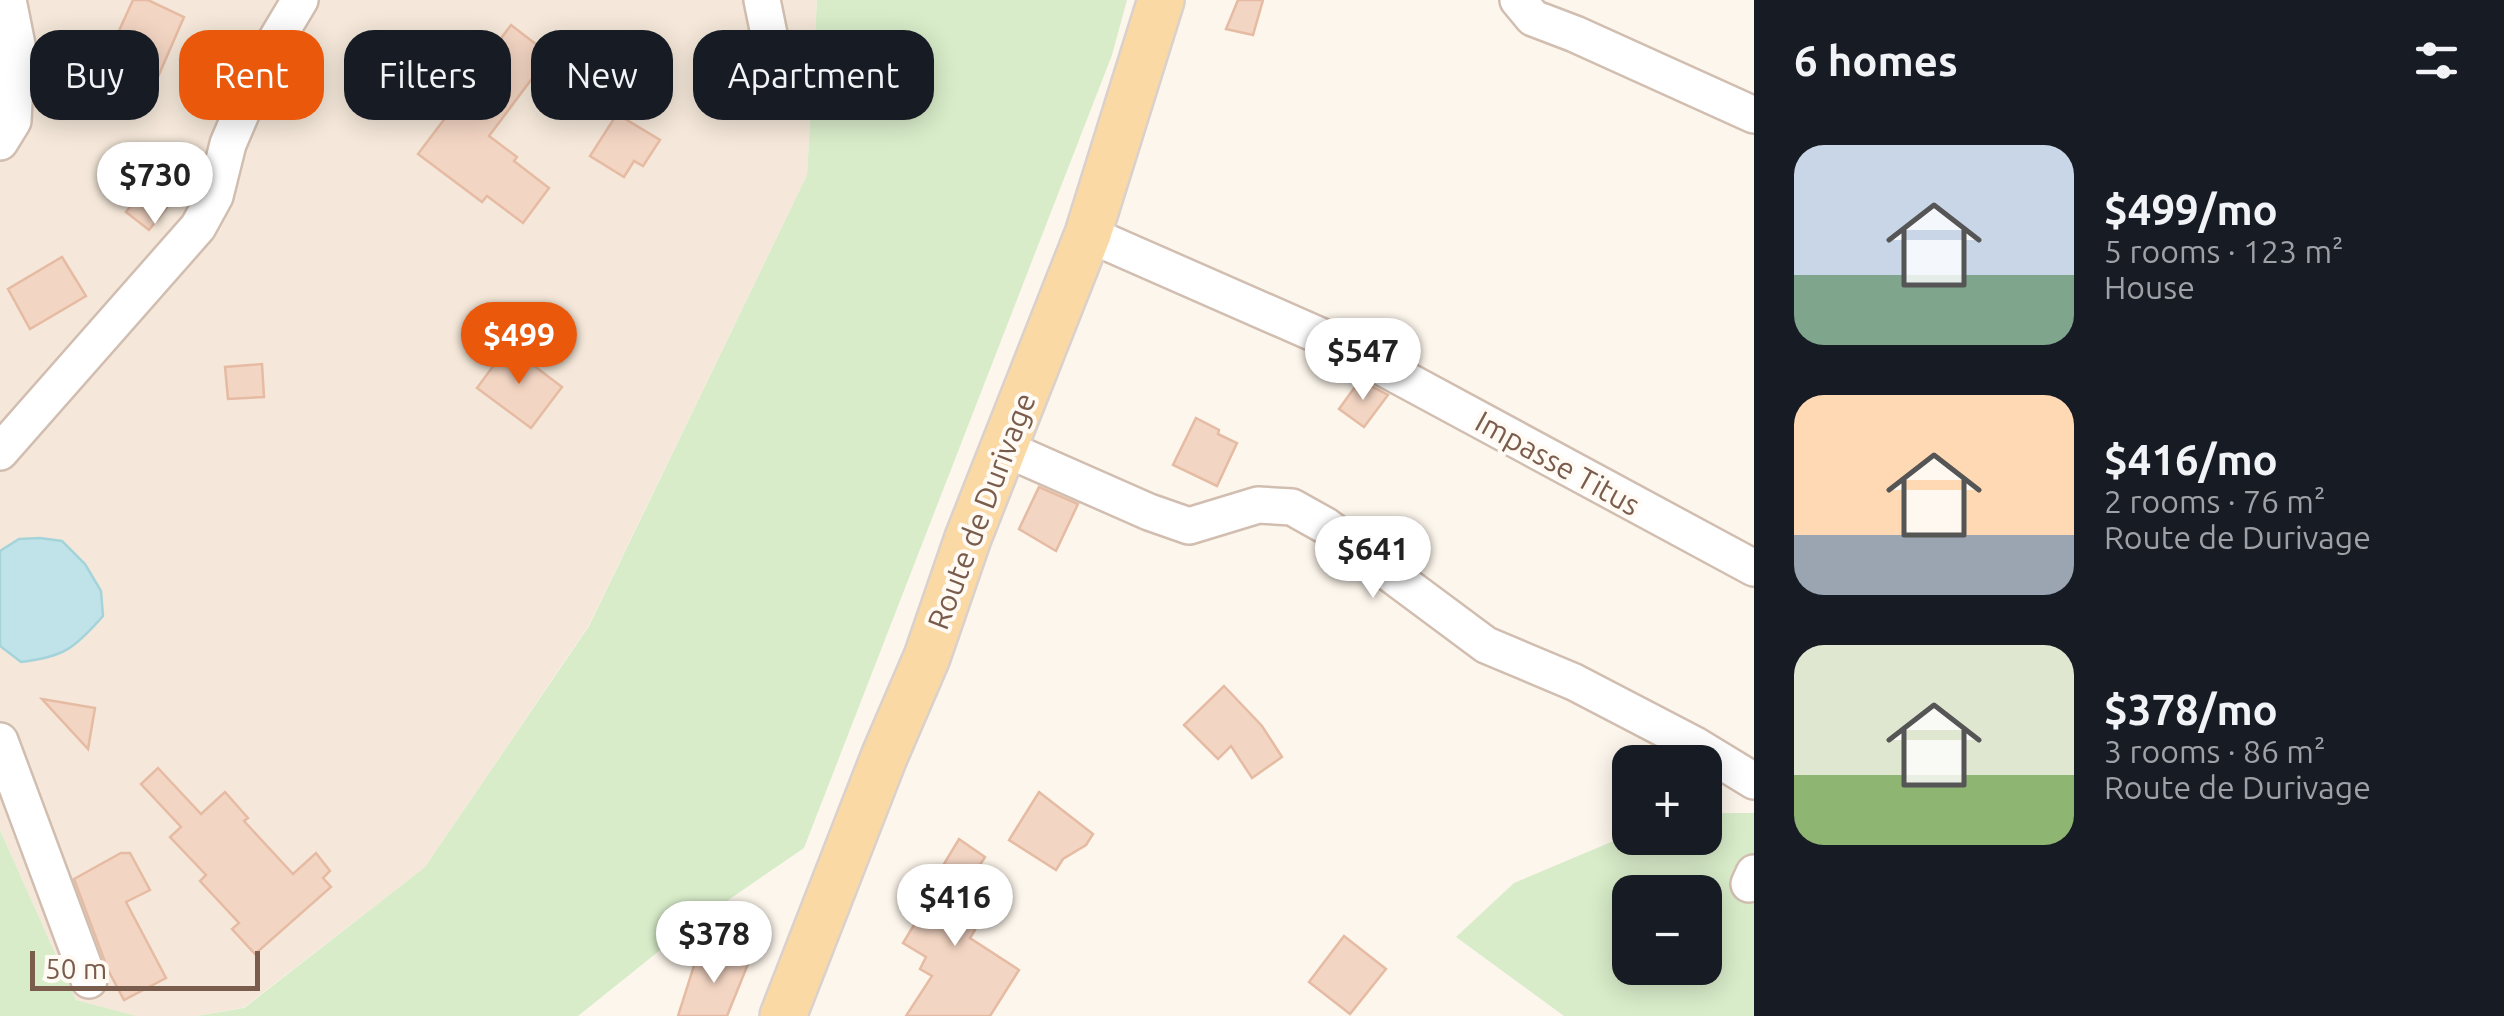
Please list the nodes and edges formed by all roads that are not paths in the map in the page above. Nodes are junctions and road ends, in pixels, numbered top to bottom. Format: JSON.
{"nodes":[{"id":1,"x":8,"y":0,"type":"edge"},
{"id":2,"x":300,"y":0,"type":"edge"},
{"id":3,"x":762,"y":0,"type":"edge"},
{"id":4,"x":1161,"y":0,"type":"edge"},
{"id":5,"x":1518,"y":0,"type":"edge"},
{"id":6,"x":768,"y":30,"type":"edge"},
{"id":7,"x":1754,"y":115,"type":"edge"},
{"id":8,"x":0,"y":142,"type":"edge"},
{"id":9,"x":1088,"y":234,"type":"junction"},
{"id":10,"x":1004,"y":448,"type":"junction"},
{"id":11,"x":0,"y":452,"type":"edge"},
{"id":12,"x":1754,"y":568,"type":"edge"},
{"id":13,"x":0,"y":741,"type":"edge"},
{"id":14,"x":1754,"y":781,"type":"edge"},
{"id":15,"x":89,"y":980,"type":"dead end"},
{"id":16,"x":783,"y":1016,"type":"edge"}],
"edges":[{"from":1,"to":8,"type":"street"},
{"from":2,"to":11,"type":"street"},
{"from":3,"to":6,"type":"street"},
{"from":4,"to":9,"type":"main road","name":"Route de Durivage"},
{"from":5,"to":7,"type":"street"},
{"from":9,"to":10,"type":"main road","name":"Route de Durivage"},
{"from":9,"to":12,"type":"street","name":"Impasse Titus"},
{"from":10,"to":14,"type":"street"},
{"from":10,"to":16,"type":"main road","name":"Route de Durivage"},
{"from":13,"to":15,"type":"street"}]}
